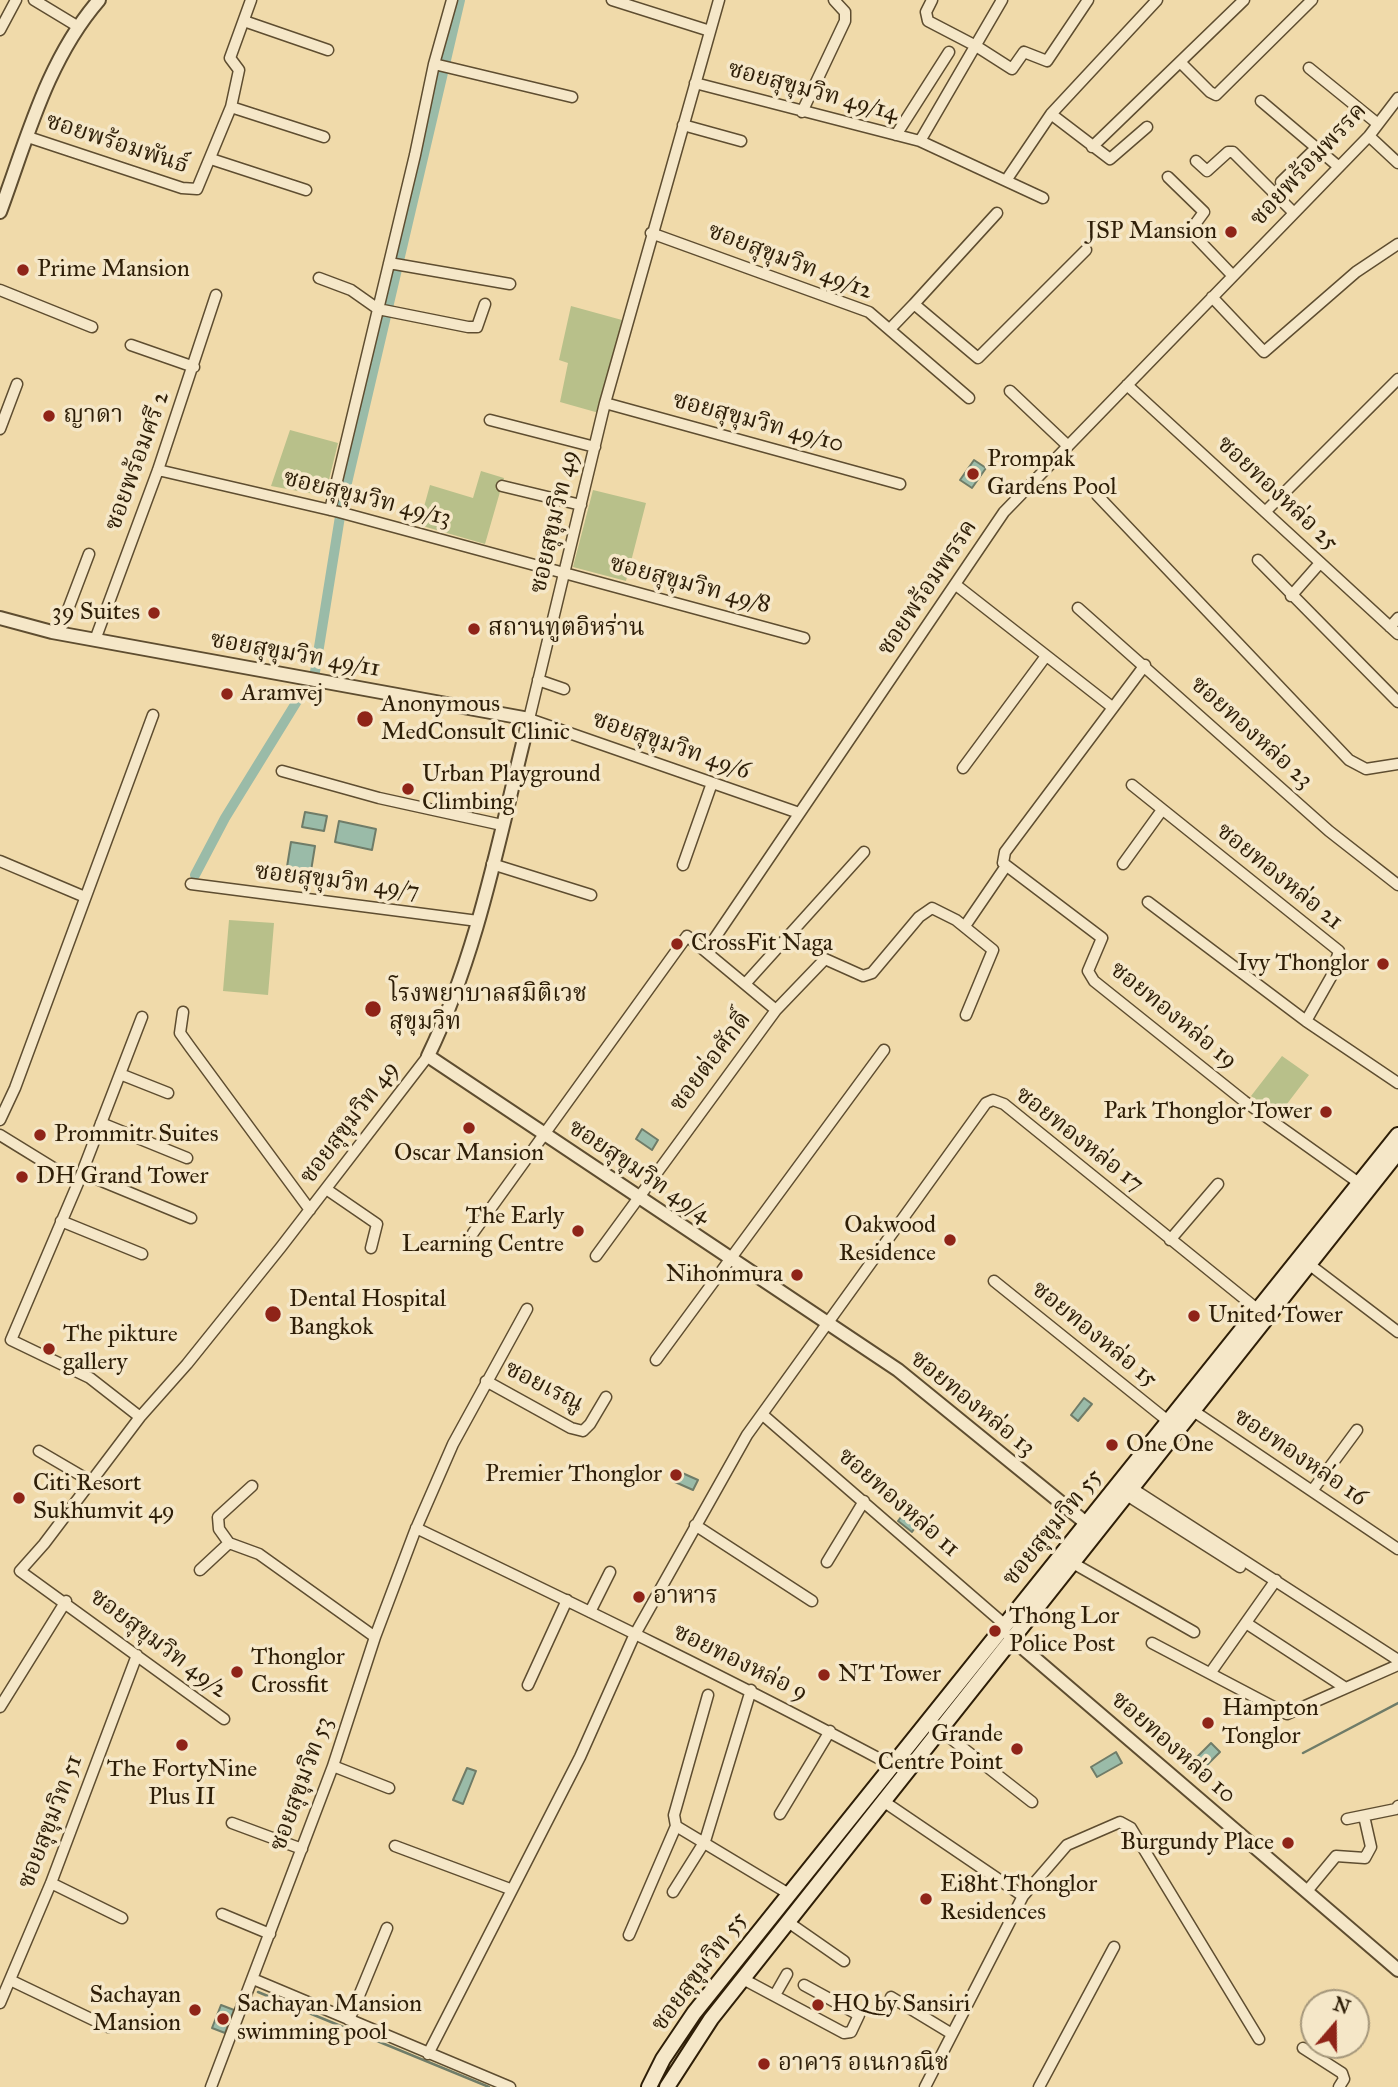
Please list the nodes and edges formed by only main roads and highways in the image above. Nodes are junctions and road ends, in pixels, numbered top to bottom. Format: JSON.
{"nodes":[{"id":1,"x":1398,"y":1135,"type":"edge"},
{"id":2,"x":1398,"y":1152,"type":"edge"},
{"id":3,"x":1364,"y":1186,"type":"junction"},
{"id":4,"x":1172,"y":1425,"type":"junction"},
{"id":5,"x":1091,"y":1527,"type":"junction"},
{"id":6,"x":1007,"y":1631,"type":"junction"},
{"id":7,"x":898,"y":1771,"type":"junction"},
{"id":8,"x":877,"y":1797,"type":"junction"},
{"id":9,"x":789,"y":1894,"type":"junction"},
{"id":10,"x":803,"y":1904,"type":"junction"},
{"id":11,"x":774,"y":1913,"type":"junction"},
{"id":12,"x":788,"y":1922,"type":"junction"},
{"id":13,"x":649,"y":2087,"type":"edge"},
{"id":14,"x":667,"y":2087,"type":"edge"}],
"edges":[{"from":1,"to":3,"type":"main road","name":"ซอยสุขุมวิท 55"},
{"from":2,"to":3,"type":"main road","name":"ซอยสุขุมวิท 55"},
{"from":3,"to":4,"type":"main road","name":"ซอยสุขุมวิท 55"},
{"from":4,"to":5,"type":"main road","name":"ซอยสุขุมวิท 55"},
{"from":4,"to":5,"type":"main road","name":"ซอยสุขุมวิท 55"},
{"from":5,"to":6,"type":"main road","name":"ซอยสุขุมวิท 55"},
{"from":5,"to":6,"type":"main road","name":"ซอยสุขุมวิท 55"},
{"from":6,"to":7,"type":"main road","name":"ซอยสุขุมวิท 55"},
{"from":6,"to":7,"type":"main road","name":"ซอยสุขุมวิท 55"},
{"from":7,"to":8,"type":"main road","name":"ซอยสุขุมวิท 55"},
{"from":8,"to":9,"type":"main road","name":"ซอยสุขุมวิท 55"},
{"from":8,"to":10,"type":"main road","name":"ซอยสุขุมวิท 55"},
{"from":9,"to":10,"type":"main road"},
{"from":9,"to":11,"type":"main road","name":"ซอยสุขุมวิท 55"},
{"from":10,"to":12,"type":"main road","name":"ซอยสุขุมวิท 55"},
{"from":11,"to":12,"type":"main road"},
{"from":11,"to":13,"type":"main road","name":"ซอยสุขุมวิท 55"},
{"from":12,"to":14,"type":"main road","name":"ซอยสุขุมวิท 55"}]}
